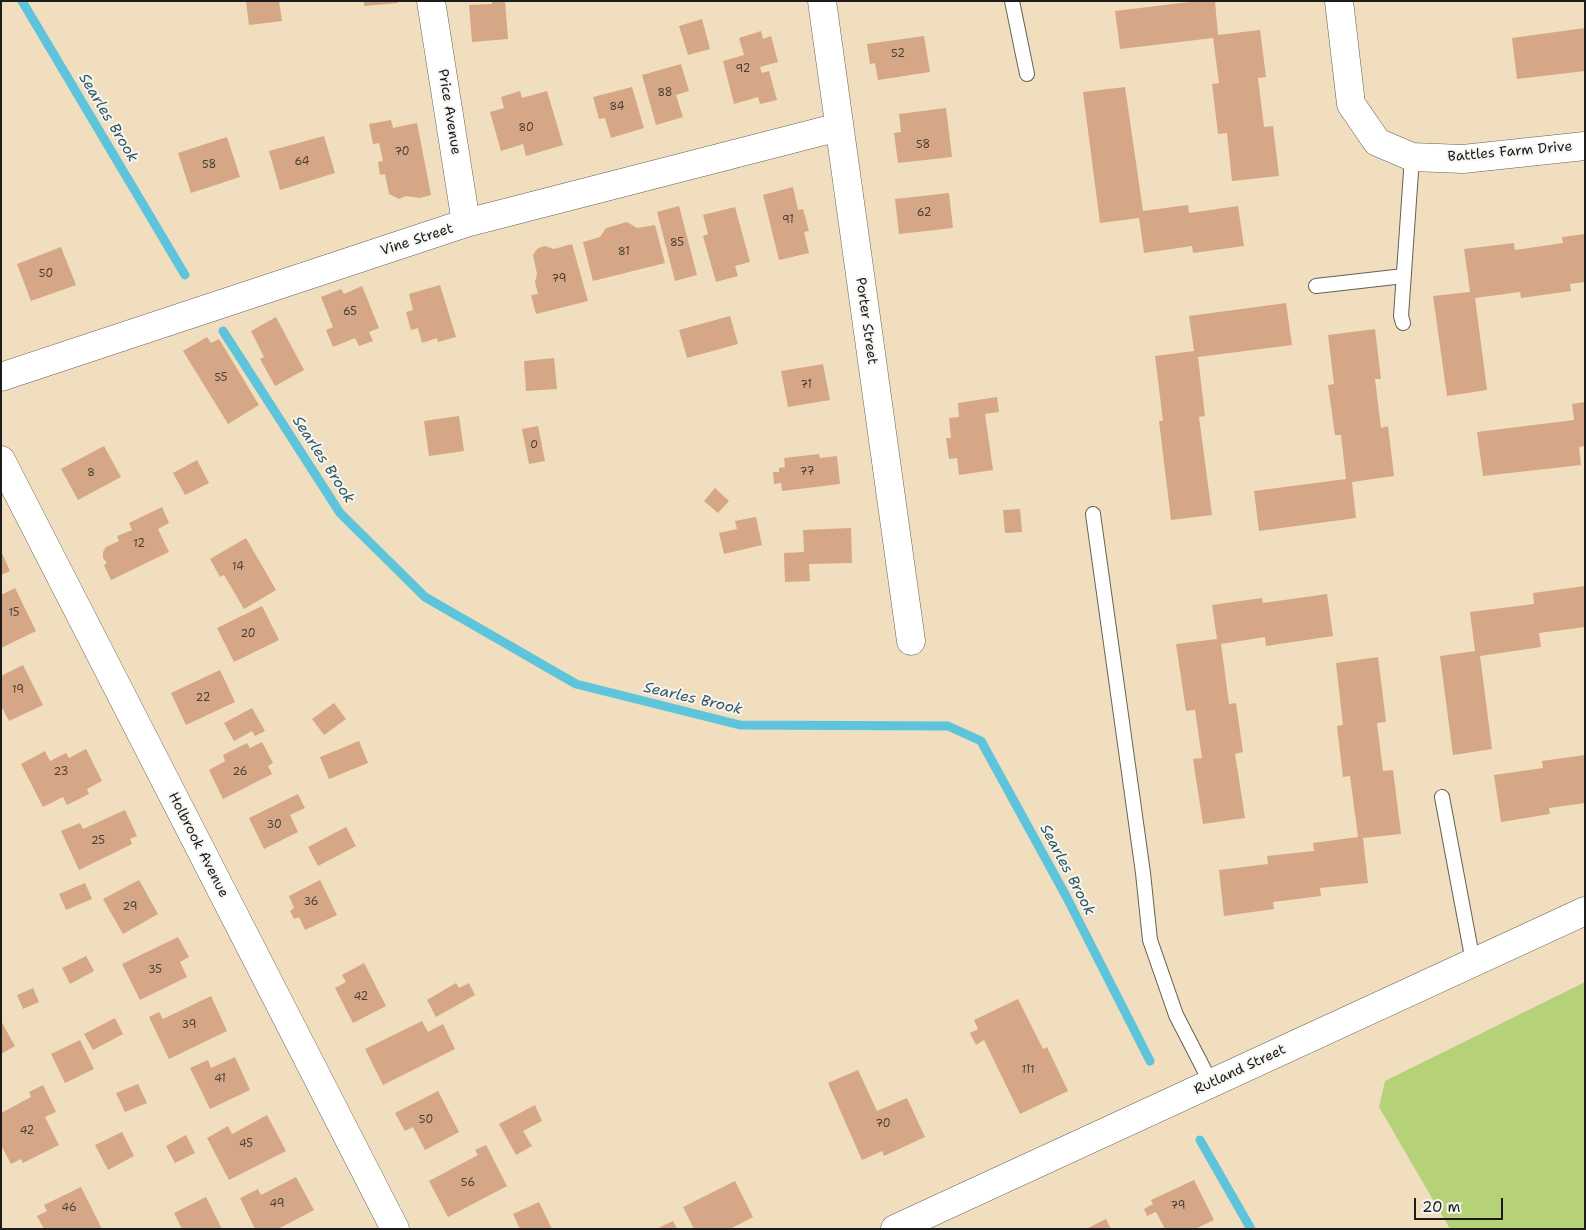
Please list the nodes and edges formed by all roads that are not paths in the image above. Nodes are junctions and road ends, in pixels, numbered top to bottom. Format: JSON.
{"nodes":[{"id":1,"x":431,"y":1,"type":"edge"},
{"id":2,"x":822,"y":1,"type":"edge"},
{"id":3,"x":1012,"y":1,"type":"edge"},
{"id":4,"x":1339,"y":1,"type":"edge"},
{"id":5,"x":1027,"y":74,"type":"dead end"},
{"id":6,"x":839,"y":127,"type":"junction"},
{"id":7,"x":1585,"y":146,"type":"edge"},
{"id":8,"x":1412,"y":157,"type":"junction"},
{"id":9,"x":466,"y":223,"type":"junction"},
{"id":10,"x":1404,"y":276,"type":"junction"},
{"id":11,"x":1316,"y":286,"type":"dead end"},
{"id":12,"x":1403,"y":323,"type":"dead end"},
{"id":13,"x":1,"y":377,"type":"edge"},
{"id":14,"x":1,"y":460,"type":"edge"},
{"id":15,"x":1093,"y":514,"type":"dead end"},
{"id":16,"x":911,"y":641,"type":"dead end"},
{"id":17,"x":1442,"y":797,"type":"dead end"},
{"id":18,"x":1585,"y":911,"type":"edge"},
{"id":19,"x":1473,"y":962,"type":"junction"},
{"id":20,"x":1211,"y":1083,"type":"junction"},
{"id":21,"x":395,"y":1229,"type":"edge"},
{"id":22,"x":895,"y":1229,"type":"edge"}],
"edges":[{"from":1,"to":9,"type":"street","name":"Price Avenue"},
{"from":2,"to":6,"type":"street","name":"Porter Street"},
{"from":3,"to":5,"type":"lane"},
{"from":4,"to":8,"type":"street","name":"Battles Farm Drive"},
{"from":6,"to":9,"type":"street","name":"Vine Street"},
{"from":6,"to":16,"type":"street","name":"Porter Street"},
{"from":7,"to":8,"type":"street","name":"Battles Farm Drive"},
{"from":8,"to":10,"type":"lane"},
{"from":9,"to":13,"type":"street","name":"Vine Street"},
{"from":10,"to":11,"type":"lane"},
{"from":10,"to":12,"type":"lane"},
{"from":14,"to":21,"type":"street","name":"Holbrook Avenue"},
{"from":15,"to":20,"type":"lane"},
{"from":17,"to":19,"type":"lane"},
{"from":18,"to":19,"type":"street","name":"Rutland Street"},
{"from":19,"to":20,"type":"street","name":"Rutland Street"},
{"from":20,"to":22,"type":"street","name":"Rutland Street"}]}
